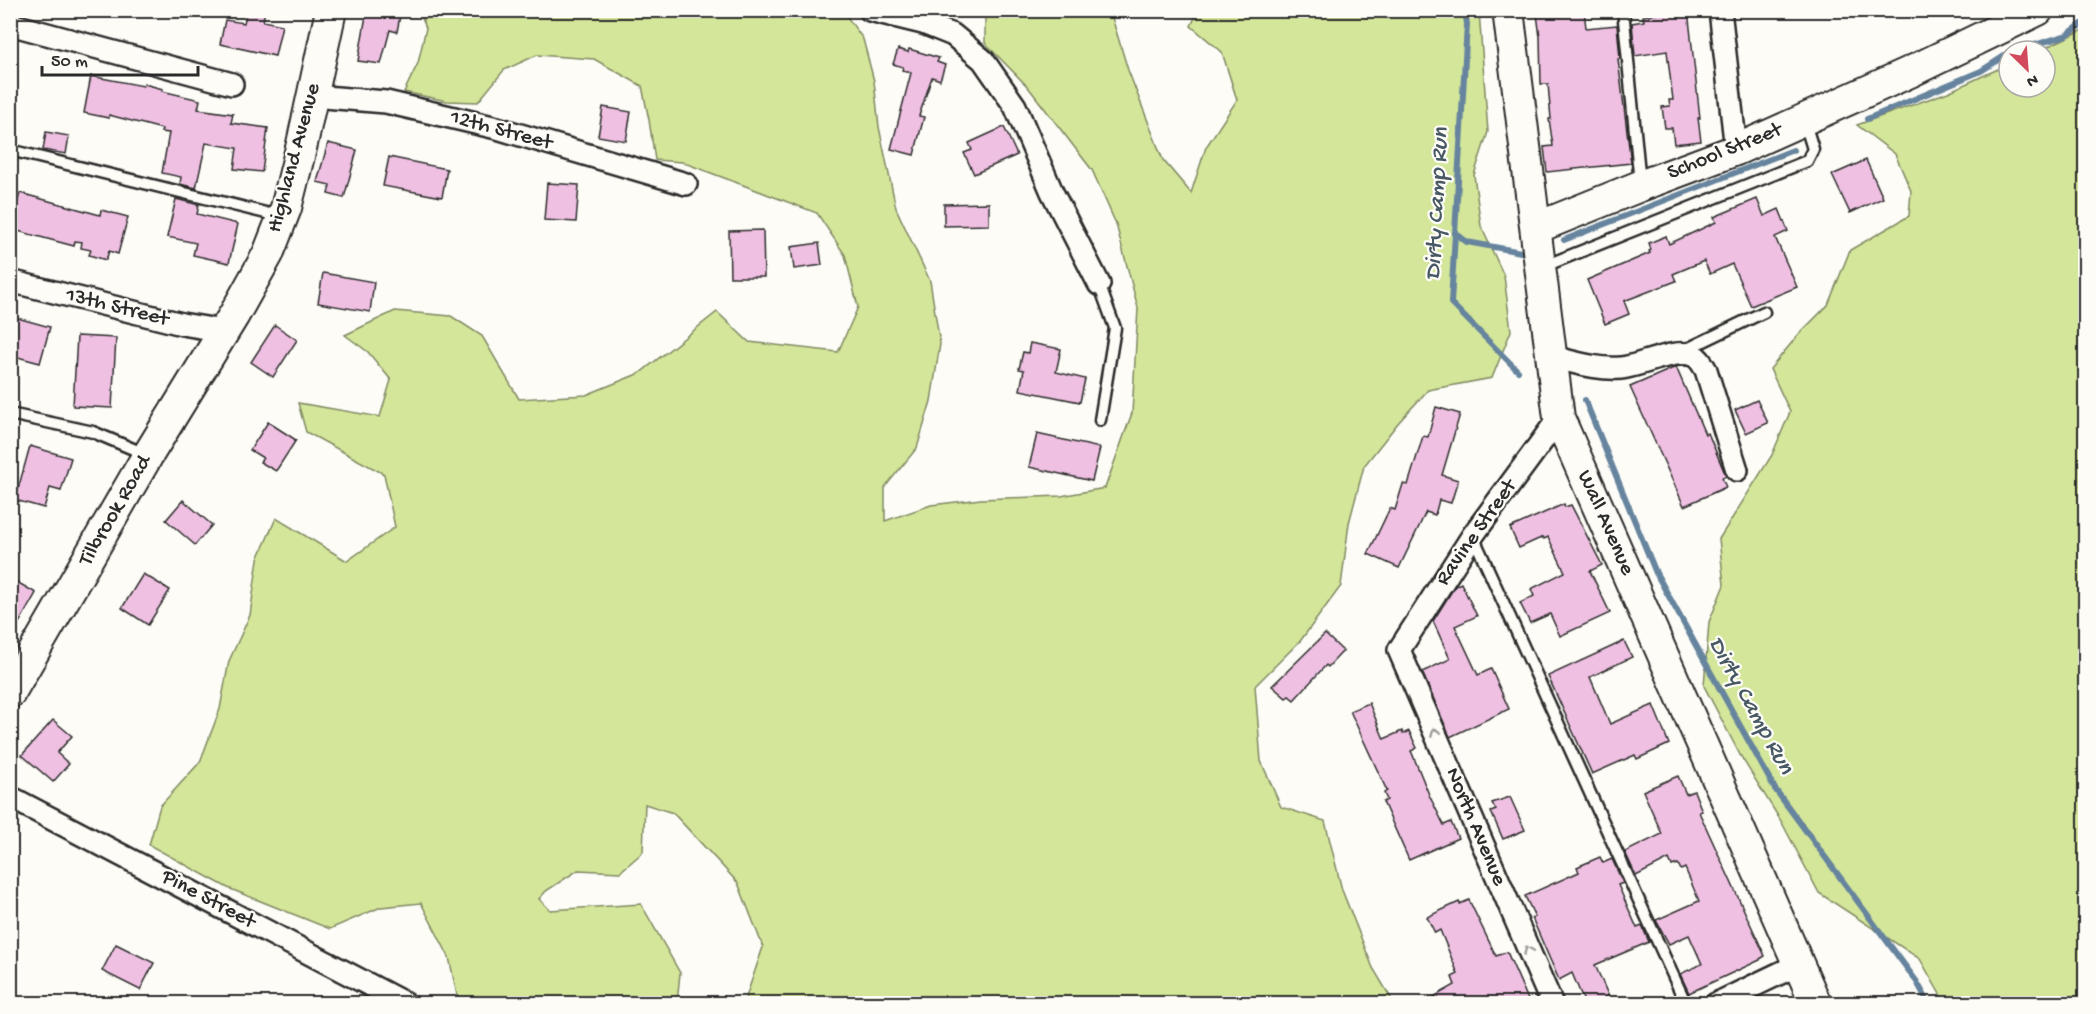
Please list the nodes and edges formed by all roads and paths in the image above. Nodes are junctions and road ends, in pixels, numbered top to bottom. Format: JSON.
{"nodes":[{"id":1,"x":331,"y":10,"type":"edge"},
{"id":2,"x":870,"y":10,"type":"edge"},
{"id":3,"x":1623,"y":10,"type":"edge"},
{"id":4,"x":1720,"y":10,"type":"edge"},
{"id":5,"x":2038,"y":10,"type":"edge"},
{"id":6,"x":1509,"y":11,"type":"edge"},
{"id":7,"x":10,"y":24,"type":"edge"},
{"id":8,"x":232,"y":84,"type":"dead end"},
{"id":9,"x":312,"y":96,"type":"junction"},
{"id":10,"x":1804,"y":120,"type":"junction"},
{"id":11,"x":10,"y":150,"type":"edge"},
{"id":12,"x":1736,"y":150,"type":"junction"},
{"id":13,"x":686,"y":184,"type":"dead end"},
{"id":14,"x":1640,"y":186,"type":"junction"},
{"id":15,"x":282,"y":217,"type":"junction"},
{"id":16,"x":1536,"y":228,"type":"junction"},
{"id":17,"x":1541,"y":267,"type":"junction"},
{"id":18,"x":10,"y":280,"type":"edge"},
{"id":19,"x":1099,"y":284,"type":"joint"},
{"id":20,"x":1764,"y":312,"type":"dead end"},
{"id":21,"x":224,"y":331,"type":"junction"},
{"id":22,"x":1676,"y":354,"type":"junction"},
{"id":23,"x":1552,"y":357,"type":"junction"},
{"id":24,"x":10,"y":414,"type":"edge"},
{"id":25,"x":1559,"y":418,"type":"junction"},
{"id":26,"x":1100,"y":420,"type":"dead end"},
{"id":27,"x":148,"y":455,"type":"junction"},
{"id":28,"x":1737,"y":470,"type":"dead end"},
{"id":29,"x":1473,"y":535,"type":"junction"},
{"id":30,"x":1399,"y":650,"type":"joint"},
{"id":31,"x":10,"y":693,"type":"edge"},
{"id":32,"x":10,"y":797,"type":"edge"},
{"id":33,"x":1799,"y":964,"type":"junction"},
{"id":34,"x":406,"y":1004,"type":"edge"},
{"id":35,"x":1552,"y":1004,"type":"edge"},
{"id":36,"x":1686,"y":1004,"type":"edge"},
{"id":37,"x":1716,"y":1004,"type":"edge"},
{"id":38,"x":1816,"y":1004,"type":"edge"}],
"edges":[{"from":1,"to":9,"type":"street","name":"Highland Avenue"},
{"from":2,"to":19,"type":"street"},
{"from":3,"to":14,"type":"lane"},
{"from":4,"to":12,"type":"street"},
{"from":5,"to":10,"type":"street","name":"School Street"},
{"from":6,"to":16,"type":"street","name":"Wall Avenue"},
{"from":7,"to":8,"type":"street"},
{"from":9,"to":13,"type":"street","name":"12th Street"},
{"from":9,"to":15,"type":"street","name":"Highland Avenue"},
{"from":10,"to":12,"type":"street","name":"School Street"},
{"from":10,"to":17,"type":"lane"},
{"from":11,"to":15,"type":"lane"},
{"from":12,"to":14,"type":"street","name":"School Street"},
{"from":14,"to":16,"type":"street","name":"School Street"},
{"from":15,"to":21,"type":"street","name":"Highland Avenue"},
{"from":16,"to":17,"type":"street","name":"Wall Avenue"},
{"from":17,"to":23,"type":"street","name":"Wall Avenue"},
{"from":18,"to":21,"type":"street","name":"13th Street"},
{"from":19,"to":26,"type":"lane"},
{"from":20,"to":22,"type":"lane"},
{"from":21,"to":27,"type":"street","name":"Tilbrook Road"},
{"from":22,"to":23,"type":"street"},
{"from":22,"to":28,"type":"street"},
{"from":23,"to":25,"type":"street","name":"Wall Avenue"},
{"from":24,"to":27,"type":"lane"},
{"from":25,"to":29,"type":"street","name":"Ravine Street"},
{"from":25,"to":33,"type":"street","name":"Wall Avenue"},
{"from":27,"to":31,"type":"street","name":"Tilbrook Road"},
{"from":29,"to":30,"type":"street","name":"Ravine Street"},
{"from":29,"to":36,"type":"lane"},
{"from":35,"to":30,"type":"street","name":"North Avenue","one_way":true},
{"from":32,"to":34,"type":"street","name":"Pine Street"},
{"from":33,"to":37,"type":"street"},
{"from":33,"to":38,"type":"street","name":"Wall Avenue"}]}
